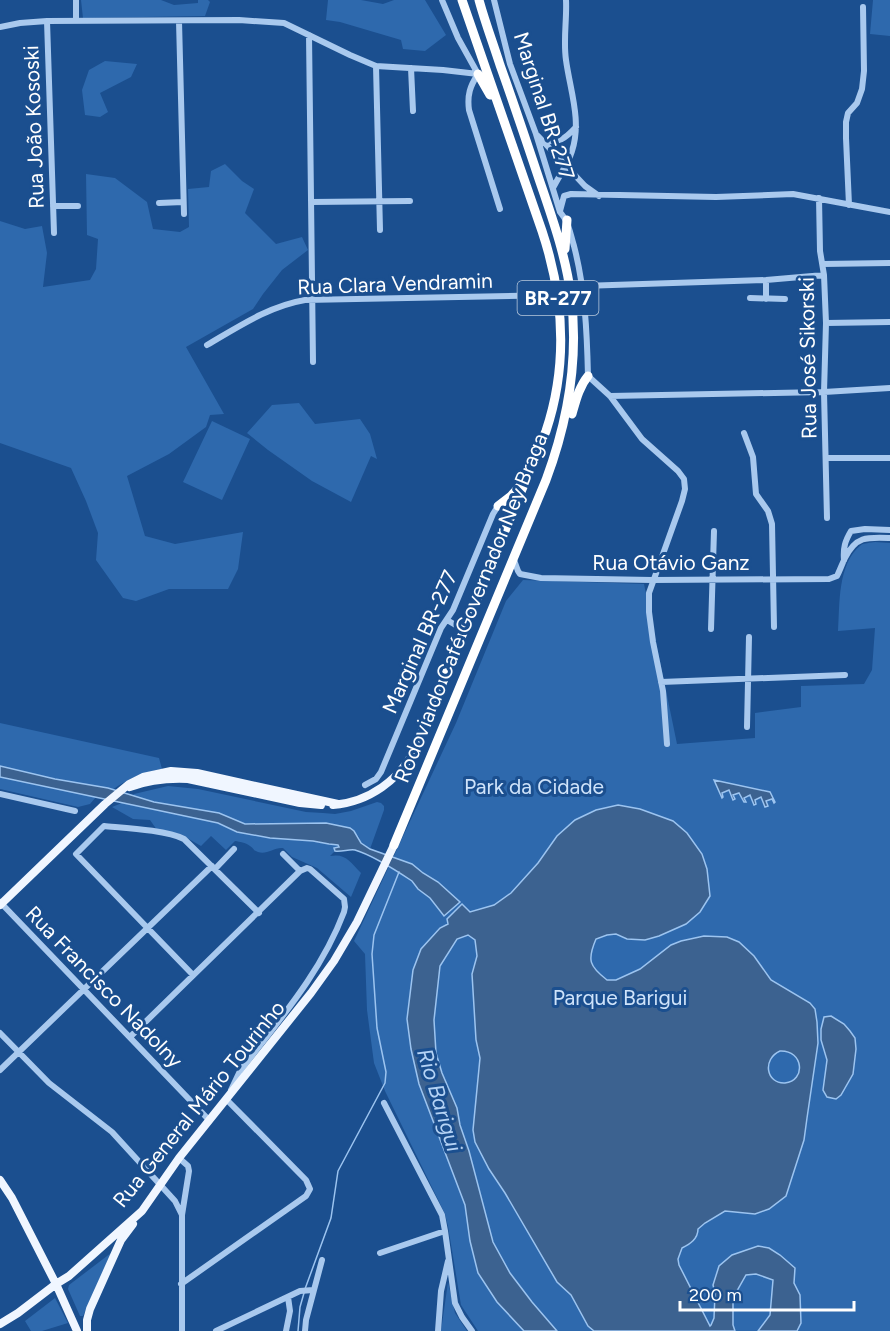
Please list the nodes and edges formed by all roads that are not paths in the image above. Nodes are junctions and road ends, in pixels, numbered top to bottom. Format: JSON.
{"nodes":[{"id":1,"x":76,"y":0,"type":"edge"},
{"id":2,"x":442,"y":0,"type":"edge"},
{"id":3,"x":462,"y":0,"type":"edge"},
{"id":4,"x":479,"y":0,"type":"edge"},
{"id":5,"x":494,"y":0,"type":"edge"},
{"id":6,"x":567,"y":0,"type":"edge"},
{"id":7,"x":863,"y":8,"type":"dead end"},
{"id":8,"x":47,"y":21,"type":"junction"},
{"id":9,"x":76,"y":21,"type":"junction"},
{"id":10,"x":178,"y":21,"type":"junction"},
{"id":11,"x":0,"y":27,"type":"edge"},
{"id":12,"x":309,"y":35,"type":"junction"},
{"id":13,"x":376,"y":66,"type":"junction"},
{"id":14,"x":411,"y":68,"type":"junction"},
{"id":15,"x":478,"y":74,"type":"junction"},
{"id":16,"x":413,"y":111,"type":"dead end"},
{"id":17,"x":504,"y":121,"type":"junction"},
{"id":18,"x":576,"y":126,"type":"junction"},
{"id":19,"x":536,"y":134,"type":"junction"},
{"id":20,"x":543,"y":141,"type":"junction"},
{"id":21,"x":565,"y":166,"type":"junction"},
{"id":22,"x":553,"y":189,"type":"junction"},
{"id":23,"x":599,"y":196,"type":"junction"},
{"id":24,"x":819,"y":198,"type":"junction"},
{"id":25,"x":379,"y":201,"type":"junction"},
{"id":26,"x":411,"y":201,"type":"dead end"},
{"id":27,"x":183,"y":202,"type":"junction"},
{"id":28,"x":311,"y":202,"type":"junction"},
{"id":29,"x":159,"y":203,"type":"dead end"},
{"id":30,"x":849,"y":205,"type":"junction"},
{"id":31,"x":53,"y":206,"type":"junction"},
{"id":32,"x":78,"y":206,"type":"dead end"},
{"id":33,"x":500,"y":209,"type":"dead end"},
{"id":34,"x":560,"y":212,"type":"junction"},
{"id":35,"x":890,"y":212,"type":"edge"},
{"id":36,"x":184,"y":214,"type":"dead end"},
{"id":37,"x":567,"y":220,"type":"junction"},
{"id":38,"x":380,"y":230,"type":"dead end"},
{"id":39,"x":54,"y":233,"type":"dead end"},
{"id":40,"x":565,"y":261,"type":"junction"},
{"id":41,"x":890,"y":263,"type":"edge"},
{"id":42,"x":823,"y":264,"type":"junction"},
{"id":43,"x":824,"y":275,"type":"junction"},
{"id":44,"x":766,"y":280,"type":"junction"},
{"id":45,"x":582,"y":286,"type":"junction"},
{"id":46,"x":557,"y":295,"type":"junction"},
{"id":47,"x":750,"y":298,"type":"dead end"},
{"id":48,"x":766,"y":299,"type":"junction"},
{"id":49,"x":785,"y":299,"type":"dead end"},
{"id":50,"x":313,"y":300,"type":"junction"},
{"id":51,"x":890,"y":322,"type":"edge"},
{"id":52,"x":826,"y":323,"type":"junction"},
{"id":53,"x":207,"y":345,"type":"dead end"},
{"id":54,"x":313,"y":362,"type":"dead end"},
{"id":55,"x":588,"y":376,"type":"junction"},
{"id":56,"x":890,"y":388,"type":"edge"},
{"id":57,"x":824,"y":392,"type":"junction"},
{"id":58,"x":610,"y":396,"type":"junction"},
{"id":59,"x":744,"y":433,"type":"dead end"},
{"id":60,"x":826,"y":458,"type":"junction"},
{"id":61,"x":890,"y":458,"type":"edge"},
{"id":62,"x":527,"y":478,"type":"junction"},
{"id":63,"x":546,"y":480,"type":"junction"},
{"id":64,"x":498,"y":506,"type":"joint"},
{"id":65,"x":827,"y":518,"type":"dead end"},
{"id":66,"x":890,"y":530,"type":"edge"},
{"id":67,"x":714,"y":531,"type":"dead end"},
{"id":68,"x":890,"y":538,"type":"edge"},
{"id":69,"x":513,"y":560,"type":"junction"},
{"id":70,"x":844,"y":560,"type":"junction"},
{"id":71,"x":773,"y":579,"type":"junction"},
{"id":72,"x":652,"y":580,"type":"junction"},
{"id":73,"x":712,"y":580,"type":"junction"},
{"id":74,"x":447,"y":620,"type":"junction"},
{"id":75,"x":774,"y":627,"type":"dead end"},
{"id":76,"x":711,"y":629,"type":"dead end"},
{"id":77,"x":464,"y":630,"type":"junction"},
{"id":78,"x":749,"y":637,"type":"dead end"},
{"id":79,"x":845,"y":675,"type":"dead end"},
{"id":80,"x":748,"y":678,"type":"junction"},
{"id":81,"x":662,"y":682,"type":"junction"},
{"id":82,"x":747,"y":727,"type":"dead end"},
{"id":83,"x":667,"y":744,"type":"dead end"},
{"id":84,"x":416,"y":747,"type":"joint"},
{"id":85,"x":365,"y":784,"type":"dead end"},
{"id":86,"x":0,"y":794,"type":"edge"},
{"id":87,"x":75,"y":811,"type":"dead end"},
{"id":88,"x":394,"y":845,"type":"joint"},
{"id":89,"x":234,"y":849,"type":"dead end"},
{"id":90,"x":283,"y":854,"type":"dead end"},
{"id":91,"x":213,"y":867,"type":"junction"},
{"id":92,"x":303,"y":870,"type":"junction"},
{"id":93,"x":0,"y":904,"type":"edge"},
{"id":94,"x":259,"y":912,"type":"junction"},
{"id":95,"x":148,"y":928,"type":"junction"},
{"id":96,"x":193,"y":975,"type":"junction"},
{"id":97,"x":84,"y":990,"type":"junction"},
{"id":98,"x":0,"y":1033,"type":"edge"},
{"id":99,"x":130,"y":1037,"type":"junction"},
{"id":100,"x":19,"y":1053,"type":"junction"},
{"id":101,"x":0,"y":1070,"type":"edge"},
{"id":102,"x":228,"y":1096,"type":"junction"},
{"id":103,"x":384,"y":1103,"type":"dead end"},
{"id":104,"x":209,"y":1120,"type":"junction"},
{"id":105,"x":179,"y":1158,"type":"junction"},
{"id":106,"x":1,"y":1184,"type":"edge"},
{"id":107,"x":161,"y":1184,"type":"junction"},
{"id":108,"x":142,"y":1211,"type":"junction"},
{"id":109,"x":182,"y":1215,"type":"junction"},
{"id":110,"x":445,"y":1231,"type":"junction"},
{"id":111,"x":121,"y":1240,"type":"junction"},
{"id":112,"x":380,"y":1253,"type":"dead end"},
{"id":113,"x":449,"y":1258,"type":"junction"},
{"id":114,"x":322,"y":1260,"type":"dead end"},
{"id":115,"x":69,"y":1276,"type":"junction"},
{"id":116,"x":56,"y":1284,"type":"junction"},
{"id":117,"x":181,"y":1284,"type":"junction"},
{"id":118,"x":311,"y":1290,"type":"junction"},
{"id":119,"x":288,"y":1297,"type":"junction"},
{"id":120,"x":3,"y":1326,"type":"edge"},
{"id":121,"x":77,"y":1331,"type":"edge"},
{"id":122,"x":87,"y":1331,"type":"edge"},
{"id":123,"x":182,"y":1331,"type":"edge"},
{"id":124,"x":216,"y":1331,"type":"edge"},
{"id":125,"x":286,"y":1331,"type":"edge"},
{"id":126,"x":306,"y":1331,"type":"edge"},
{"id":127,"x":438,"y":1331,"type":"edge"},
{"id":128,"x":472,"y":1331,"type":"edge"}],
"edges":[{"from":1,"to":9,"type":"street"},
{"from":2,"to":15,"type":"street"},
{"from":3,"to":17,"type":"highway","name":"Rodovia do Café Governador Ney Braga","number":"BR-277"},
{"from":4,"to":40,"type":"highway","name":"Rodovia do Café Governador Ney Braga","number":"BR-277"},
{"from":5,"to":19,"type":"street","name":"Marginal BR-277"},
{"from":6,"to":18,"type":"street"},
{"from":7,"to":30,"type":"street"},
{"from":8,"to":9,"type":"street"},
{"from":8,"to":11,"type":"street"},
{"from":8,"to":31,"type":"street","name":"Rua João Kososki"},
{"from":9,"to":10,"type":"street"},
{"from":10,"to":12,"type":"street"},
{"from":10,"to":27,"type":"street"},
{"from":12,"to":13,"type":"street"},
{"from":12,"to":28,"type":"street"},
{"from":13,"to":14,"type":"street"},
{"from":13,"to":25,"type":"street"},
{"from":14,"to":15,"type":"street"},
{"from":14,"to":16,"type":"street"},
{"from":15,"to":17,"type":"highway"},
{"from":15,"to":33,"type":"street"},
{"from":17,"to":46,"type":"highway","name":"Rodovia do Café Governador Ney Braga","number":"BR-277"},
{"from":18,"to":20,"type":"street"},
{"from":18,"to":21,"type":"street"},
{"from":19,"to":20,"type":"street"},
{"from":19,"to":22,"type":"street","name":"Marginal BR-277"},
{"from":20,"to":21,"type":"street"},
{"from":21,"to":22,"type":"street"},
{"from":21,"to":23,"type":"street"},
{"from":22,"to":34,"type":"street","name":"Marginal BR-277"},
{"from":23,"to":24,"type":"street"},
{"from":23,"to":34,"type":"street"},
{"from":24,"to":30,"type":"street"},
{"from":24,"to":42,"type":"street","name":"Rua José Sikorski"},
{"from":25,"to":26,"type":"street"},
{"from":25,"to":28,"type":"street"},
{"from":25,"to":38,"type":"street"},
{"from":27,"to":29,"type":"street"},
{"from":27,"to":36,"type":"street"},
{"from":28,"to":50,"type":"street"},
{"from":30,"to":35,"type":"street"},
{"from":31,"to":32,"type":"street"},
{"from":31,"to":39,"type":"street","name":"Rua João Kososki"},
{"from":34,"to":37,"type":"street","name":"Marginal BR-277"},
{"from":37,"to":40,"type":"highway"},
{"from":37,"to":45,"type":"street"},
{"from":40,"to":63,"type":"highway","name":"Rodovia do Café Governador Ney Braga","number":"BR-277"},
{"from":41,"to":42,"type":"street"},
{"from":42,"to":43,"type":"street","name":"Rua José Sikorski"},
{"from":43,"to":44,"type":"street"},
{"from":43,"to":52,"type":"street","name":"Rua José Sikorski"},
{"from":44,"to":45,"type":"street"},
{"from":44,"to":48,"type":"street"},
{"from":45,"to":55,"type":"street"},
{"from":46,"to":50,"type":"street","name":"Rua Clara Vendramin"},
{"from":46,"to":62,"type":"highway","name":"Rodovia do Café Governador Ney Braga","number":"BR-277"},
{"from":47,"to":48,"type":"street"},
{"from":48,"to":49,"type":"street"},
{"from":50,"to":53,"type":"street","name":"Rua Clara Vendramin"},
{"from":50,"to":54,"type":"street"},
{"from":51,"to":52,"type":"street"},
{"from":52,"to":57,"type":"street","name":"Rua José Sikorski"},
{"from":55,"to":58,"type":"street"},
{"from":55,"to":63,"type":"highway"},
{"from":56,"to":57,"type":"street"},
{"from":57,"to":58,"type":"street"},
{"from":57,"to":60,"type":"street","name":"Rua José Sikorski"},
{"from":58,"to":72,"type":"street"},
{"from":59,"to":71,"type":"street"},
{"from":60,"to":61,"type":"street"},
{"from":60,"to":65,"type":"street","name":"Rua José Sikorski"},
{"from":62,"to":64,"type":"highway"},
{"from":62,"to":77,"type":"highway","name":"Rodovia do Café Governador Ney Braga","number":"BR-277"},
{"from":63,"to":69,"type":"highway","name":"Rodovia do Café Governador Ney Braga","number":"BR-277"},
{"from":64,"to":74,"type":"street","name":"Marginal BR-277"},
{"from":66,"to":70,"type":"street"},
{"from":67,"to":73,"type":"street"},
{"from":68,"to":70,"type":"street"},
{"from":69,"to":72,"type":"street","name":"Rua Otávio Ganz"},
{"from":69,"to":88,"type":"highway","name":"Rodovia do Café Governador Ney Braga","number":"BR-277"},
{"from":70,"to":71,"type":"street","name":"Rua Otávio Ganz"},
{"from":71,"to":73,"type":"street","name":"Rua Otávio Ganz"},
{"from":71,"to":75,"type":"street"},
{"from":72,"to":73,"type":"street","name":"Rua Otávio Ganz"},
{"from":72,"to":81,"type":"street"},
{"from":73,"to":76,"type":"street"},
{"from":74,"to":77,"type":"street"},
{"from":74,"to":85,"type":"street","name":"Marginal BR-277"},
{"from":77,"to":84,"type":"highway","name":"Rodovia do Café Governador Ney Braga","number":"BR-277"},
{"from":78,"to":80,"type":"street"},
{"from":79,"to":80,"type":"street"},
{"from":80,"to":81,"type":"street"},
{"from":80,"to":82,"type":"street"},
{"from":81,"to":83,"type":"street"},
{"from":84,"to":93,"type":"main road"},
{"from":86,"to":87,"type":"street"},
{"from":88,"to":102,"type":"main road","name":"Rua General Mário Tourinho"},
{"from":89,"to":91,"type":"street"},
{"from":90,"to":92,"type":"street"},
{"from":91,"to":94,"type":"street"},
{"from":91,"to":95,"type":"street"},
{"from":91,"to":95,"type":"street"},
{"from":92,"to":94,"type":"street"},
{"from":92,"to":102,"type":"street"},
{"from":93,"to":97,"type":"street","name":"Rua Francisco Nadolny"},
{"from":94,"to":96,"type":"street"},
{"from":95,"to":96,"type":"street"},
{"from":95,"to":97,"type":"street"},
{"from":96,"to":99,"type":"street"},
{"from":97,"to":99,"type":"street","name":"Rua Francisco Nadolny"},
{"from":97,"to":100,"type":"street"},
{"from":98,"to":100,"type":"street"},
{"from":99,"to":104,"type":"street","name":"Rua Francisco Nadolny"},
{"from":100,"to":101,"type":"street"},
{"from":100,"to":107,"type":"street"},
{"from":102,"to":104,"type":"main road","name":"Rua General Mário Tourinho"},
{"from":102,"to":117,"type":"street"},
{"from":103,"to":110,"type":"street"},
{"from":104,"to":105,"type":"main road","name":"Rua General Mário Tourinho"},
{"from":105,"to":107,"type":"main road","name":"Rua General Mário Tourinho"},
{"from":105,"to":109,"type":"street"},
{"from":106,"to":116,"type":"main road"},
{"from":107,"to":108,"type":"main road","name":"Rua General Mário Tourinho"},
{"from":107,"to":109,"type":"street"},
{"from":108,"to":111,"type":"main road"},
{"from":108,"to":115,"type":"main road","name":"Rua General Mário Tourinho"},
{"from":109,"to":117,"type":"street"},
{"from":110,"to":112,"type":"street"},
{"from":110,"to":113,"type":"street"},
{"from":111,"to":115,"type":"main road"},
{"from":111,"to":122,"type":"main road"},
{"from":113,"to":127,"type":"street"},
{"from":113,"to":128,"type":"street"},
{"from":114,"to":118,"type":"street"},
{"from":115,"to":116,"type":"main road","name":"Rua General Mário Tourinho"},
{"from":116,"to":120,"type":"main road","name":"Rua General Mário Tourinho"},
{"from":116,"to":121,"type":"main road"},
{"from":117,"to":123,"type":"street"},
{"from":118,"to":119,"type":"street"},
{"from":118,"to":126,"type":"street"},
{"from":119,"to":124,"type":"street"},
{"from":119,"to":125,"type":"street"}]}
